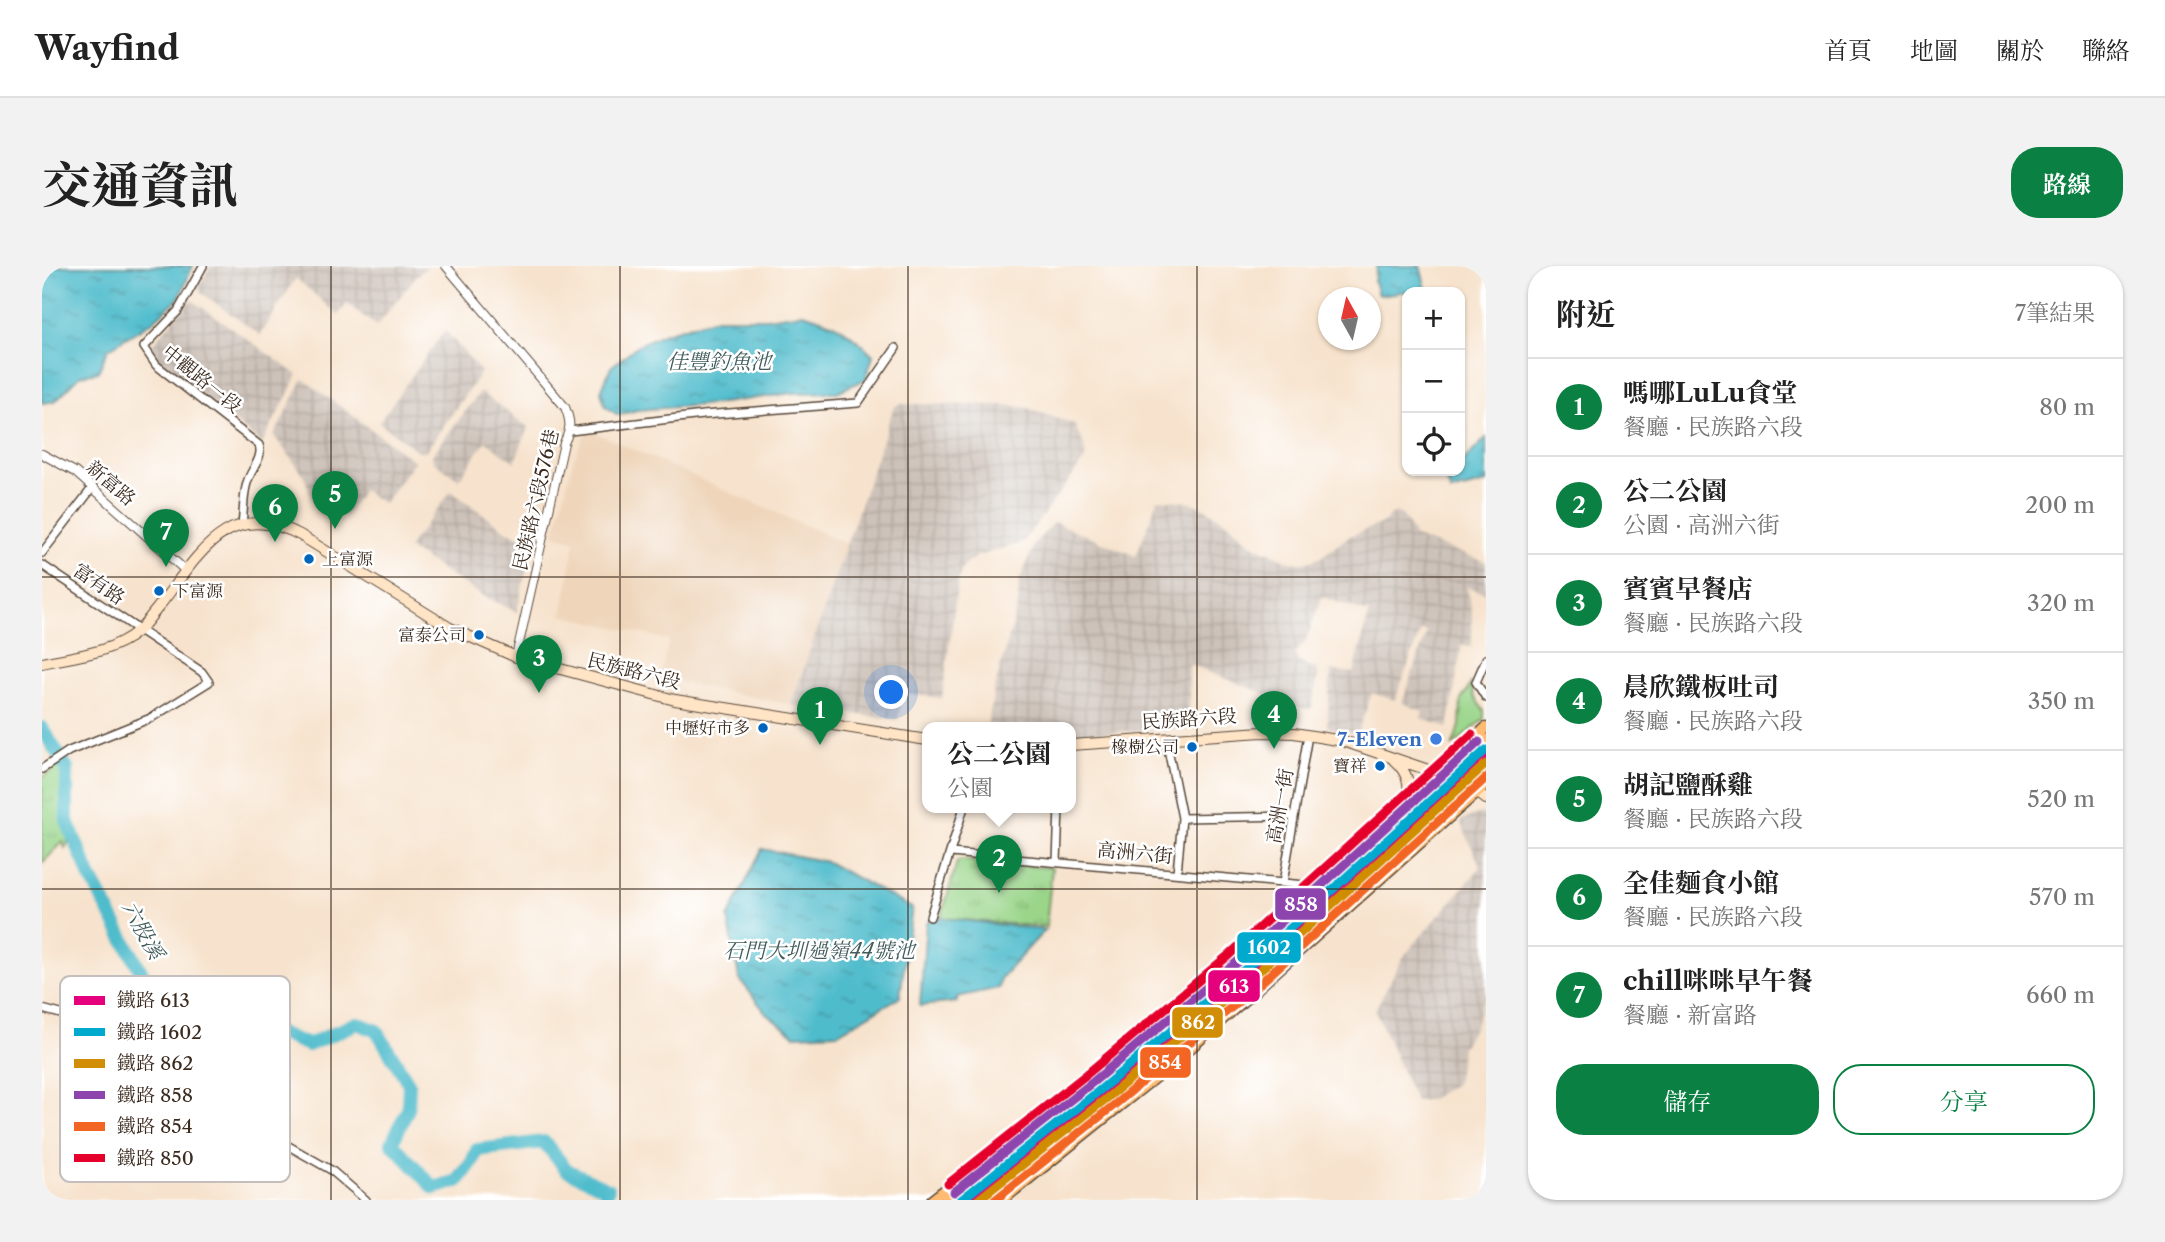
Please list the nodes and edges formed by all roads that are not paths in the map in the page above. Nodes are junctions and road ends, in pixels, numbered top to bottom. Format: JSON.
{"nodes":[{"id":1,"x":203,"y":266,"type":"edge"},
{"id":2,"x":446,"y":266,"type":"edge"},
{"id":3,"x":896,"y":348,"type":"dead end"},
{"id":4,"x":570,"y":431,"type":"junction"},
{"id":5,"x":42,"y":454,"type":"edge"},
{"id":6,"x":93,"y":487,"type":"junction"},
{"id":7,"x":242,"y":524,"type":"junction"},
{"id":8,"x":42,"y":553,"type":"edge"},
{"id":9,"x":42,"y":565,"type":"edge"},
{"id":10,"x":186,"y":571,"type":"junction"},
{"id":11,"x":139,"y":630,"type":"junction"},
{"id":12,"x":516,"y":657,"type":"junction"},
{"id":13,"x":1486,"y":659,"type":"edge"},
{"id":14,"x":42,"y":663,"type":"edge"},
{"id":15,"x":1486,"y":698,"type":"edge"},
{"id":16,"x":1486,"y":728,"type":"edge"},
{"id":17,"x":1308,"y":735,"type":"junction"},
{"id":18,"x":922,"y":739,"type":"edge"},
{"id":19,"x":1166,"y":739,"type":"junction"},
{"id":20,"x":1486,"y":739,"type":"edge"},
{"id":21,"x":1076,"y":745,"type":"edge"},
{"id":22,"x":1391,"y":758,"type":"junction"},
{"id":23,"x":42,"y":769,"type":"edge"},
{"id":24,"x":1486,"y":769,"type":"edge"},
{"id":25,"x":1441,"y":775,"type":"junction"},
{"id":26,"x":1481,"y":789,"type":"edge"},
{"id":27,"x":1407,"y":800,"type":"junction"},
{"id":28,"x":962,"y":813,"type":"edge"},
{"id":29,"x":1059,"y":813,"type":"edge"},
{"id":30,"x":1293,"y":816,"type":"junction"},
{"id":31,"x":1182,"y":818,"type":"junction"},
{"id":32,"x":951,"y":853,"type":"junction"},
{"id":33,"x":1057,"y":862,"type":"junction"},
{"id":34,"x":1177,"y":873,"type":"junction"},
{"id":35,"x":1283,"y":883,"type":"junction"},
{"id":36,"x":1316,"y":886,"type":"junction"},
{"id":37,"x":930,"y":917,"type":"dead end"},
{"id":38,"x":42,"y":1009,"type":"edge"},
{"id":39,"x":60,"y":1014,"type":"edge"},
{"id":40,"x":1152,"y":1024,"type":"junction"},
{"id":41,"x":1178,"y":1045,"type":"junction"},
{"id":42,"x":1123,"y":1060,"type":"junction"},
{"id":43,"x":1157,"y":1076,"type":"junction"},
{"id":44,"x":290,"y":1147,"type":"edge"},
{"id":45,"x":366,"y":1200,"type":"edge"},
{"id":46,"x":932,"y":1200,"type":"edge"},
{"id":47,"x":947,"y":1200,"type":"edge"},
{"id":48,"x":985,"y":1200,"type":"edge"},
{"id":49,"x":1002,"y":1200,"type":"edge"}],
"edges":[{"from":1,"to":7,"type":"street","name":"中觀路一段"},
{"from":2,"to":4,"type":"street","name":"民族路六段576巷"},
{"from":3,"to":4,"type":"street"},
{"from":4,"to":12,"type":"street","name":"民族路六段576巷"},
{"from":5,"to":6,"type":"street","name":"新富路"},
{"from":6,"to":8,"type":"street"},
{"from":6,"to":10,"type":"street","name":"新富路"},
{"from":7,"to":10,"type":"main road"},
{"from":7,"to":12,"type":"main road","name":"民族路六段"},
{"from":9,"to":11,"type":"street","name":"富有路"},
{"from":10,"to":11,"type":"main road"},
{"from":11,"to":14,"type":"main road"},
{"from":11,"to":23,"type":"street","name":"富有路"},
{"from":12,"to":18,"type":"main road","name":"民族路六段"},
{"from":13,"to":15,"type":"street"},
{"from":16,"to":25,"type":"main road"},
{"from":17,"to":19,"type":"main road","name":"民族路六段"},
{"from":17,"to":22,"type":"main road","name":"民族路六段"},
{"from":17,"to":30,"type":"street","name":"高洲一街"},
{"from":19,"to":21,"type":"main road","name":"民族路六段"},
{"from":19,"to":31,"type":"street"},
{"from":20,"to":25,"type":"main road"},
{"from":22,"to":25,"type":"main road","name":"民族路六段"},
{"from":22,"to":27,"type":"main road"},
{"from":24,"to":26,"type":"main road"},
{"from":25,"to":26,"type":"main road","name":"民族路六段"},
{"from":25,"to":27,"type":"main road"},
{"from":25,"to":42,"type":"main road"},
{"from":26,"to":41,"type":"main road"},
{"from":26,"to":43,"type":"main road"},
{"from":27,"to":36,"type":"main road"},
{"from":28,"to":32,"type":"street"},
{"from":29,"to":33,"type":"street"},
{"from":30,"to":31,"type":"street"},
{"from":30,"to":35,"type":"street","name":"高洲一街"},
{"from":31,"to":34,"type":"street"},
{"from":32,"to":33,"type":"street","name":"高洲六街"},
{"from":32,"to":37,"type":"street"},
{"from":33,"to":34,"type":"street","name":"高洲六街"},
{"from":34,"to":35,"type":"street","name":"高洲六街"},
{"from":35,"to":36,"type":"street","name":"高洲六街"},
{"from":36,"to":40,"type":"main road"},
{"from":38,"to":39,"type":"street"},
{"from":40,"to":42,"type":"main road"},
{"from":40,"to":46,"type":"main road"},
{"from":41,"to":43,"type":"main road"},
{"from":41,"to":48,"type":"main road"},
{"from":42,"to":47,"type":"main road"},
{"from":43,"to":49,"type":"main road"},
{"from":44,"to":45,"type":"street"}]}
